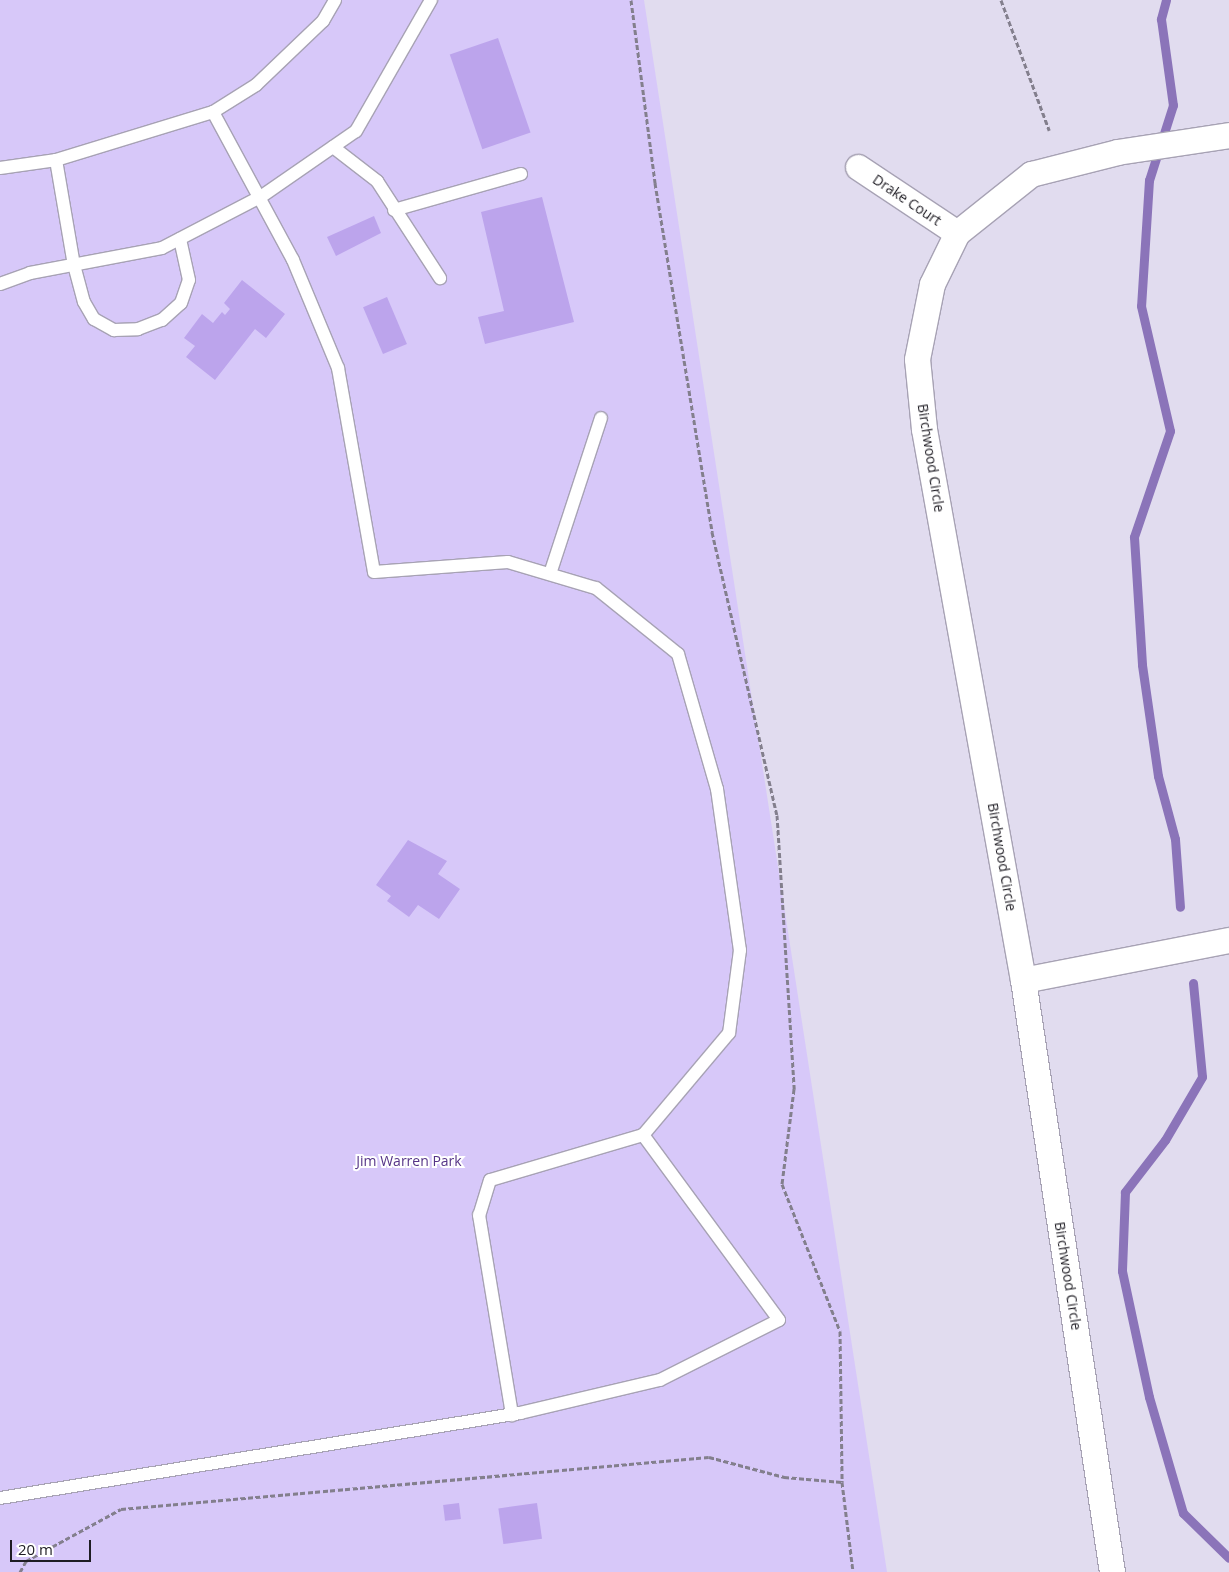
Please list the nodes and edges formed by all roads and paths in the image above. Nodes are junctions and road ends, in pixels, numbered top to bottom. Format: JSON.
{"nodes":[{"id":1,"x":335,"y":0,"type":"edge"},
{"id":2,"x":432,"y":0,"type":"edge"},
{"id":3,"x":631,"y":0,"type":"edge"},
{"id":4,"x":1001,"y":0,"type":"edge"},
{"id":5,"x":213,"y":112,"type":"junction"},
{"id":6,"x":1049,"y":130,"type":"dead end"},
{"id":7,"x":1229,"y":134,"type":"edge"},
{"id":8,"x":333,"y":146,"type":"junction"},
{"id":9,"x":56,"y":160,"type":"junction"},
{"id":10,"x":858,"y":167,"type":"dead end"},
{"id":11,"x":0,"y":168,"type":"edge"},
{"id":12,"x":521,"y":174,"type":"dead end"},
{"id":13,"x":262,"y":196,"type":"junction"},
{"id":14,"x":394,"y":210,"type":"junction"},
{"id":15,"x":957,"y":233,"type":"junction"},
{"id":16,"x":180,"y":239,"type":"junction"},
{"id":17,"x":74,"y":265,"type":"junction"},
{"id":18,"x":440,"y":278,"type":"dead end"},
{"id":19,"x":0,"y":284,"type":"edge"},
{"id":20,"x":600,"y":418,"type":"dead end"},
{"id":21,"x":550,"y":574,"type":"junction"},
{"id":22,"x":1229,"y":940,"type":"edge"},
{"id":23,"x":1023,"y":980,"type":"junction"},
{"id":24,"x":643,"y":1134,"type":"junction"},
{"id":25,"x":512,"y":1414,"type":"junction"},
{"id":26,"x":842,"y":1482,"type":"junction"},
{"id":27,"x":0,"y":1498,"type":"edge"},
{"id":28,"x":20,"y":1572,"type":"edge"},
{"id":29,"x":853,"y":1572,"type":"edge"},
{"id":30,"x":1112,"y":1572,"type":"edge"}],
"edges":[{"from":1,"to":5,"type":"lane"},
{"from":2,"to":8,"type":"lane"},
{"from":3,"to":26,"type":"path"},
{"from":4,"to":6,"type":"path"},
{"from":5,"to":9,"type":"lane"},
{"from":5,"to":13,"type":"lane"},
{"from":7,"to":15,"type":"street","name":"Birchwood Circle"},
{"from":8,"to":13,"type":"lane"},
{"from":8,"to":14,"type":"lane"},
{"from":9,"to":11,"type":"lane"},
{"from":9,"to":17,"type":"lane"},
{"from":10,"to":15,"type":"street","name":"Drake Court"},
{"from":12,"to":14,"type":"lane"},
{"from":13,"to":16,"type":"lane"},
{"from":13,"to":21,"type":"lane"},
{"from":14,"to":18,"type":"lane"},
{"from":15,"to":23,"type":"street","name":"Birchwood Circle"},
{"from":16,"to":17,"type":"lane"},
{"from":16,"to":17,"type":"lane"},
{"from":17,"to":19,"type":"lane"},
{"from":20,"to":21,"type":"lane"},
{"from":21,"to":24,"type":"lane"},
{"from":22,"to":23,"type":"street"},
{"from":23,"to":30,"type":"street","name":"Birchwood Circle"},
{"from":24,"to":25,"type":"lane"},
{"from":24,"to":25,"type":"lane"},
{"from":25,"to":27,"type":"lane"},
{"from":26,"to":28,"type":"path"},
{"from":26,"to":29,"type":"path"}]}
